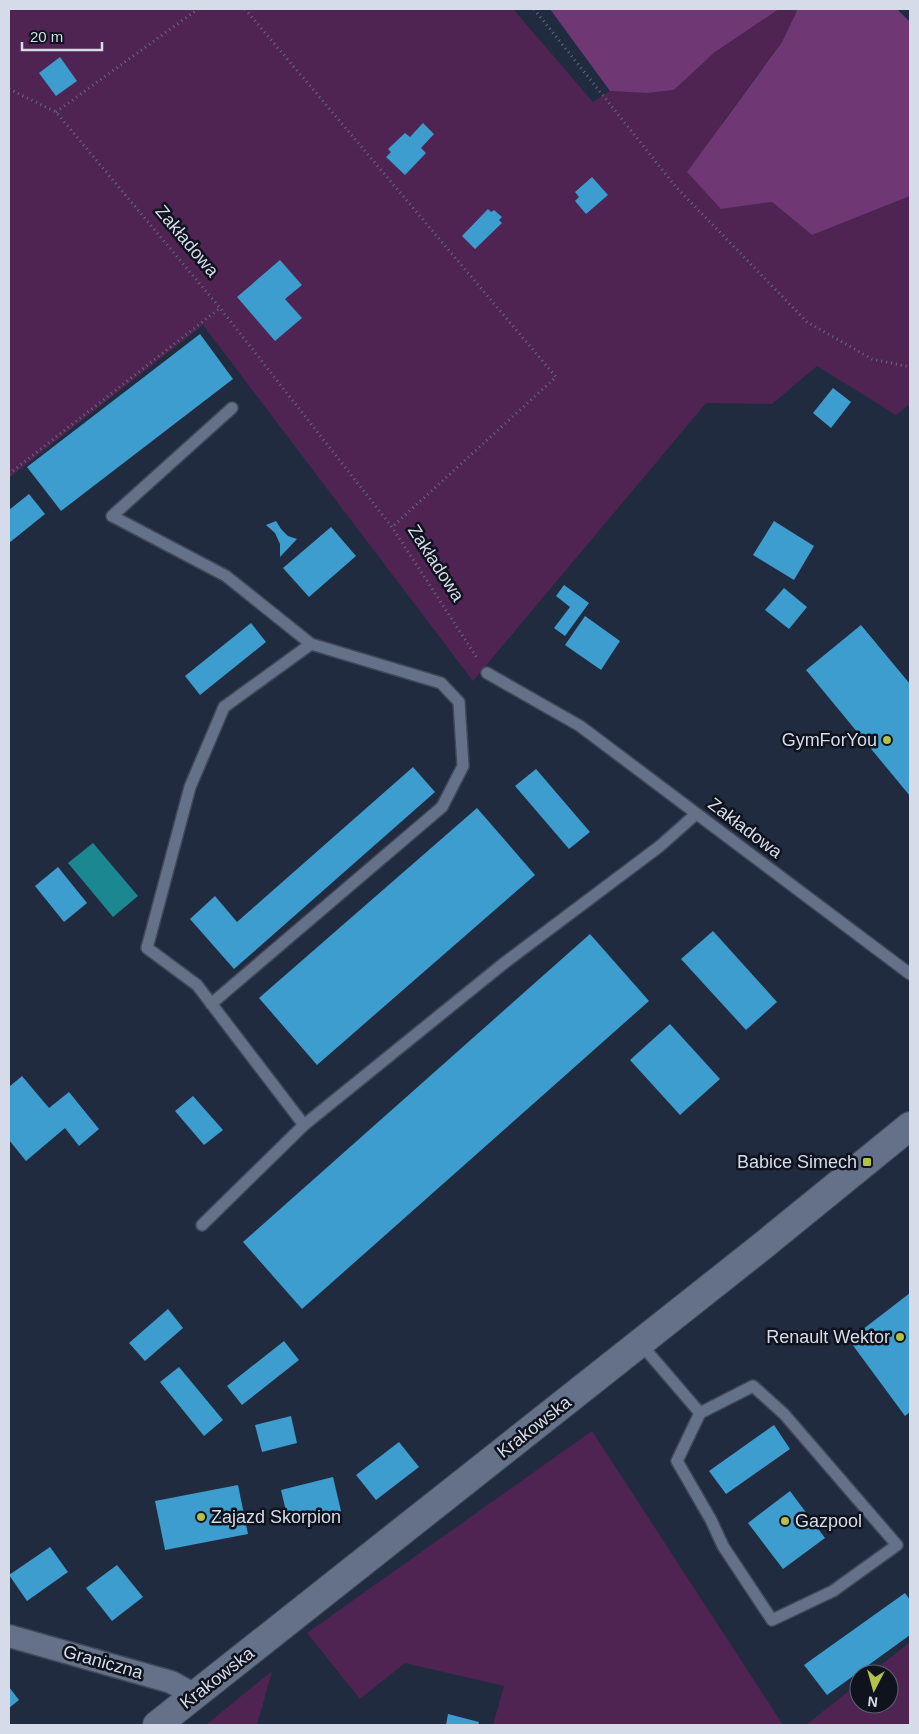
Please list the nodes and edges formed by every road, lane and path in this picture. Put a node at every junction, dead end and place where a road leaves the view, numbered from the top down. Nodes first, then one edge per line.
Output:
1 (198, 9) edge
2 (245, 9) edge
3 (534, 9) edge
4 (9, 89) edge
5 (56, 112) junction
6 (220, 308) junction
7 (910, 367) edge
8 (232, 408) dead end
9 (9, 474) edge
10 (392, 527) junction
11 (311, 644) junction
12 (487, 673) joint
13 (696, 814) junction
14 (910, 974) edge
15 (211, 1004) junction
16 (304, 1125) junction
17 (910, 1126) edge
18 (202, 1225) dead end
19 (640, 1343) junction
20 (700, 1413) junction
21 (9, 1636) edge
22 (195, 1695) junction
23 (157, 1725) edge

1 - 5 path
2 - 10 path
3 - 7 path
4 - 5 path, Zakładowa
5 - 6 path, Zakładowa
6 - 9 path
6 - 10 path, Zakładowa
8 - 11 lane
10 - 12 path, Zakładowa
11 - 15 lane
11 - 15 lane
12 - 13 lane, Zakładowa
13 - 14 lane, Zakładowa
13 - 16 lane
15 - 16 lane
16 - 18 lane
17 - 19 street, Krakowska
19 - 20 lane
19 - 22 street, Krakowska
20 - 20 lane
21 - 22 street, Graniczna
22 - 23 street, Krakowska

